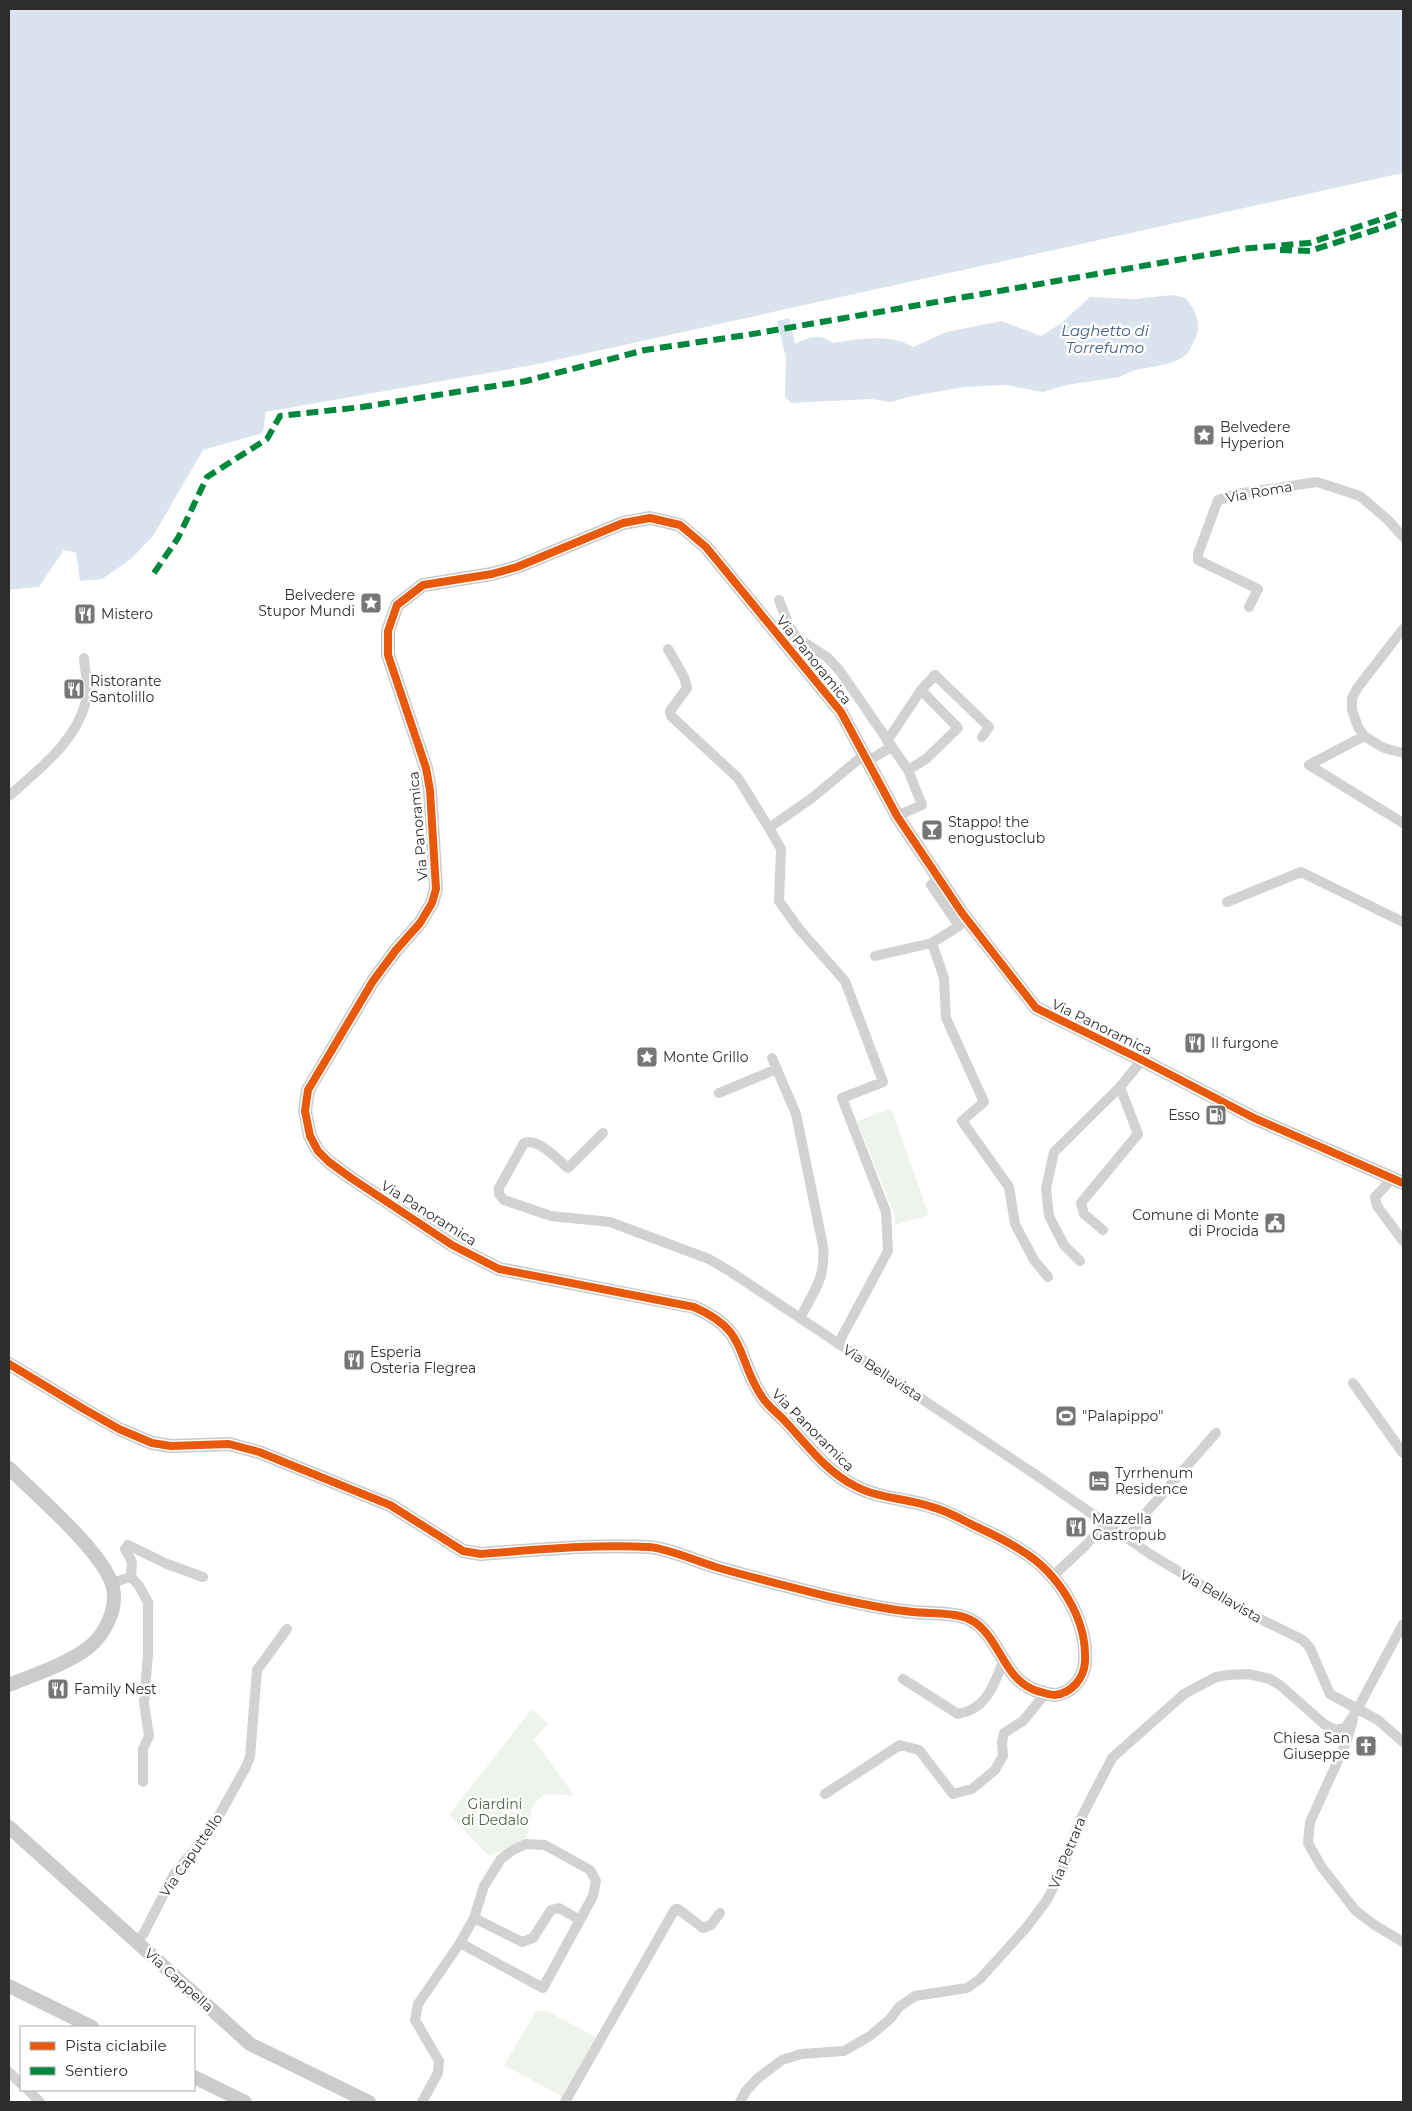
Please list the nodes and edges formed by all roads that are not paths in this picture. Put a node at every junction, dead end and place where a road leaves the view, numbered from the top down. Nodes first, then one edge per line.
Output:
1 (1403, 537) edge
2 (779, 600) dead end
3 (1249, 607) dead end
4 (1403, 629) edge
5 (668, 649) dead end
6 (84, 658) dead end
7 (921, 690) junction
8 (1364, 736) junction
9 (982, 737) dead end
10 (889, 744) junction
11 (1403, 753) edge
12 (866, 758) junction
13 (908, 770) junction
14 (9, 796) edge
15 (897, 816) junction
16 (1403, 823) edge
17 (769, 828) junction
18 (940, 878) junction
19 (1227, 902) dead end
20 (1403, 922) edge
21 (932, 943) junction
22 (875, 956) dead end
23 (772, 1058) dead end
24 (1142, 1060) junction
25 (777, 1069) junction
26 (1120, 1087) junction
27 (719, 1093) dead end
28 (603, 1133) dead end
29 (1397, 1181) edge
30 (1103, 1230) dead end
31 (1403, 1241) edge
32 (1080, 1260) dead end
33 (1048, 1277) dead end
34 (800, 1318) junction
35 (838, 1344) junction
36 (9, 1364) edge
37 (1354, 1383) dead end
38 (1216, 1433) dead end
39 (1403, 1453) edge
40 (9, 1468) edge
41 (1105, 1524) junction
42 (1128, 1539) junction
43 (1053, 1576) junction
44 (131, 1577) junction
45 (203, 1577) dead end
46 (111, 1584) junction
47 (1403, 1624) edge
48 (287, 1629) dead end
49 (1003, 1662) junction
50 (903, 1679) dead end
51 (9, 1684) edge
52 (1046, 1694) junction
53 (1357, 1710) junction
54 (1403, 1742) edge
55 (143, 1782) dead end
56 (825, 1794) dead end
57 (9, 1827) edge
58 (720, 1913) dead end
59 (474, 1918) junction
60 (580, 1920) junction
61 (136, 1942) junction
62 (1403, 1942) edge
63 (460, 1944) junction
64 (10, 1988) edge
65 (90, 2026) edge
66 (9, 2072) edge
67 (195, 2077) edge
68 (20, 2083) edge
69 (29, 2091) edge
70 (361, 2100) edge
71 (40, 2102) edge
72 (245, 2102) edge
73 (422, 2102) edge
74 (565, 2102) edge
75 (740, 2102) edge

1 - 3 street, Via Roma
2 - 10 street
4 - 8 street
5 - 17 street
6 - 14 street
7 - 9 street
7 - 10 street
7 - 13 street
8 - 11 street
8 - 16 street
10 - 12 street
10 - 13 street
12 - 15 street, Via Panoramica
12 - 17 street
12 - 43 street, Via Panoramica
13 - 15 street
15 - 18 street, Via Panoramica
17 - 35 street
18 - 21 street
18 - 24 street, Via Panoramica
19 - 20 street
21 - 22 street
21 - 33 street
23 - 25 street
24 - 26 street
24 - 29 street, Via Panoramica
25 - 27 street
25 - 34 street
26 - 30 street
26 - 32 street
28 - 34 street, Via Bellavista
29 - 31 street
34 - 35 street, Via Bellavista
35 - 41 street, Via Bellavista
36 - 49 street
37 - 39 street
38 - 42 street
40 - 46 street
41 - 42 street, Via Bellavista
41 - 43 street
42 - 53 street, Via Bellavista
43 - 52 street, Via Panoramica
44 - 45 street
44 - 46 street
44 - 55 street
46 - 51 street
47 - 53 street
48 - 61 street, Via Caputtello
49 - 50 street
49 - 52 street
52 - 56 street
53 - 54 street, Via Bellavista
53 - 62 street
53 - 75 street, Via Petrara
57 - 61 street, Via Cappella
58 - 74 street
59 - 60 street
59 - 60 street
59 - 63 street
60 - 63 street
61 - 70 street, Via Cappella
63 - 73 street
64 - 65 street
66 - 68 street
67 - 72 street
69 - 71 street

